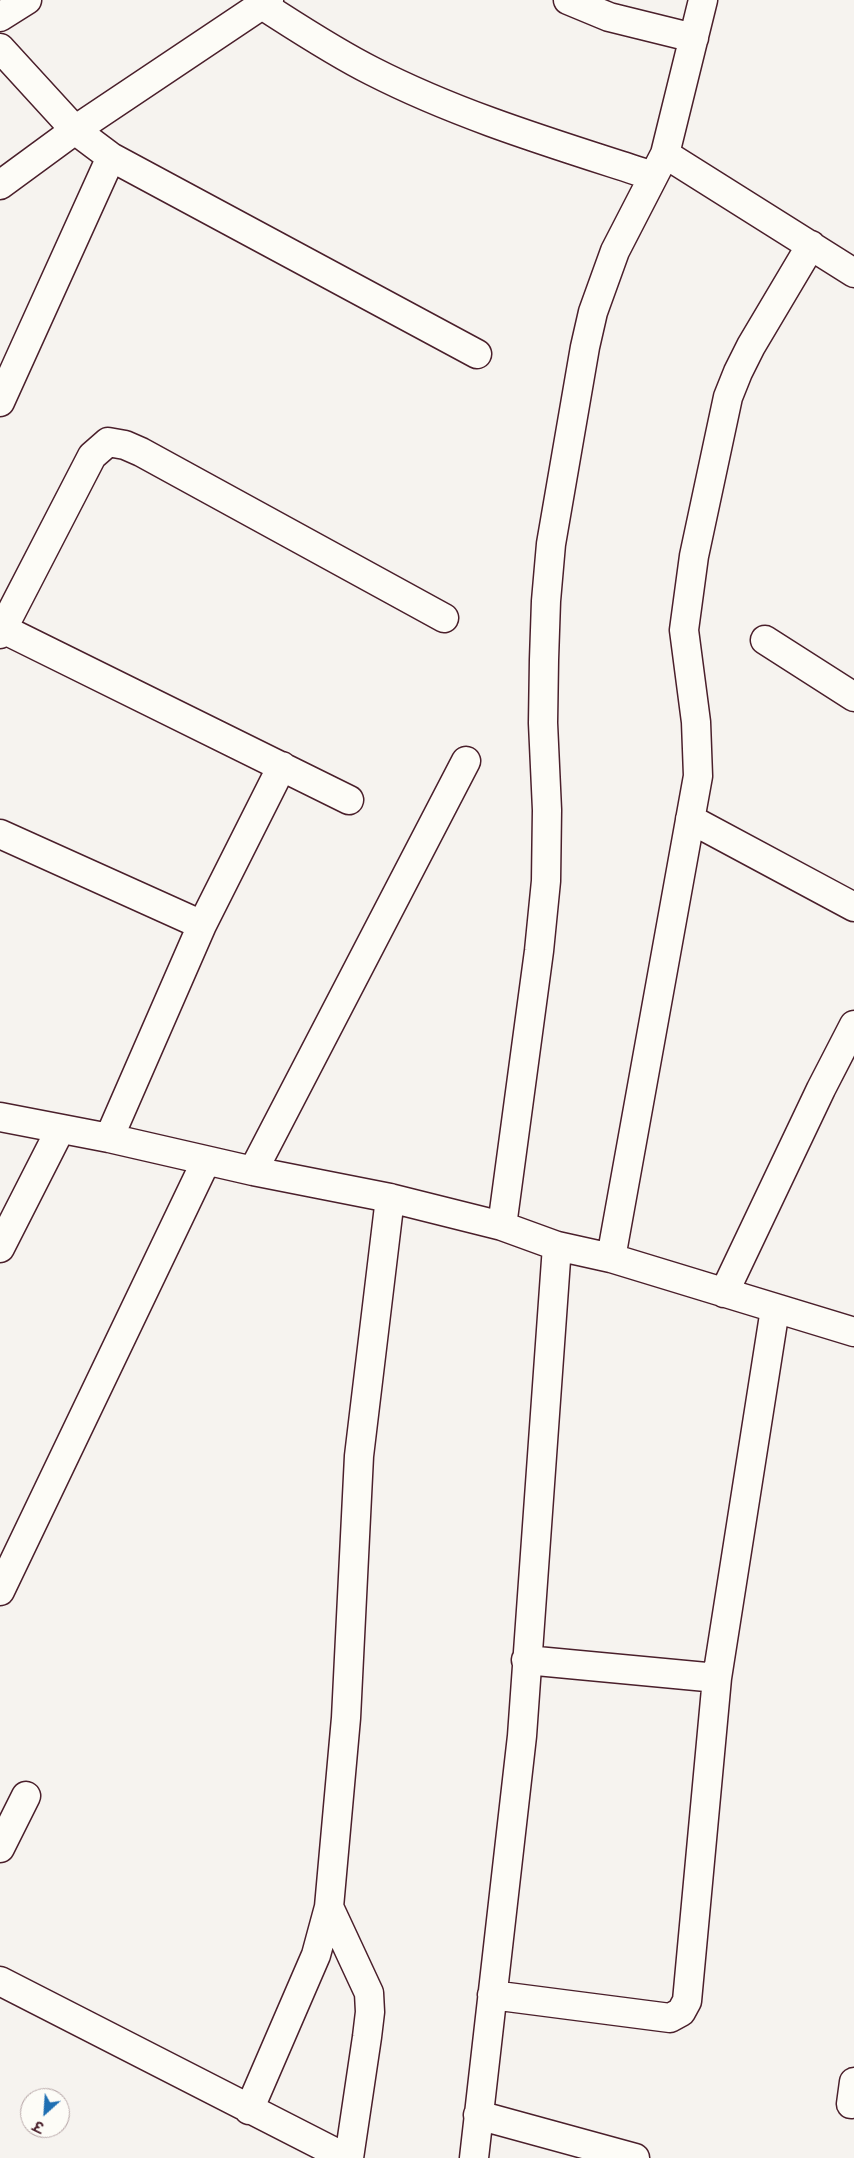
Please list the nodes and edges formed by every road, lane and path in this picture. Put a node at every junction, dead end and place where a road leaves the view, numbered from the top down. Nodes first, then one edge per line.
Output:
1 (26, 0) edge
2 (568, 0) edge
3 (703, 0) edge
4 (266, 2) edge
5 (0, 17) edge
6 (694, 38) junction
7 (0, 48) edge
8 (75, 130) junction
9 (111, 157) junction
10 (659, 165) junction
11 (0, 185) edge
12 (811, 245) junction
13 (854, 272) edge
14 (476, 354) dead end
15 (0, 402) edge
16 (444, 618) dead end
17 (1, 632) edge
18 (765, 640) dead end
19 (854, 697) edge
20 (466, 761) dead end
21 (282, 766) junction
22 (349, 800) dead end
23 (690, 819) junction
24 (0, 834) edge
25 (854, 907) edge
26 (202, 925) junction
27 (854, 1025) edge
28 (0, 1116) edge
29 (60, 1130) junction
30 (109, 1138) junction
31 (206, 1161) junction
32 (253, 1171) junction
33 (390, 1198) junction
34 (502, 1226) junction
35 (0, 1245) edge
36 (556, 1246) junction
37 (611, 1258) junction
38 (724, 1293) junction
39 (775, 1310) junction
40 (854, 1332) edge
41 (0, 1591) edge
42 (526, 1660) junction
43 (717, 1678) junction
44 (26, 1796) dead end
45 (0, 1848) edge
46 (329, 1907) junction
47 (0, 1981) edge
48 (492, 1995) junction
49 (249, 2110) junction
50 (478, 2115) junction
51 (347, 2158) edge
52 (474, 2158) edge
53 (635, 2158) edge

1 - 5 street
2 - 6 street
3 - 6 street
4 - 8 street
4 - 10 street
6 - 10 street
7 - 8 street
8 - 9 street
8 - 11 street
9 - 14 street
9 - 15 street
10 - 12 street
10 - 34 street
12 - 13 street
12 - 23 street
16 - 17 street
17 - 21 street
18 - 19 street
20 - 32 street
21 - 22 street
21 - 26 street
23 - 25 street
23 - 37 street
24 - 26 street
26 - 30 street
27 - 38 street
28 - 29 street
29 - 30 street
29 - 35 street
30 - 31 street
31 - 32 street
31 - 41 street
32 - 33 street
33 - 34 street
33 - 46 street
34 - 36 street
36 - 37 street
36 - 42 street
37 - 38 street
38 - 39 street
39 - 40 street
39 - 43 street
42 - 43 street
42 - 48 street
43 - 48 street
44 - 45 street
46 - 49 street
46 - 51 street
47 - 49 street
48 - 50 street
49 - 51 street
50 - 52 street
50 - 53 street

